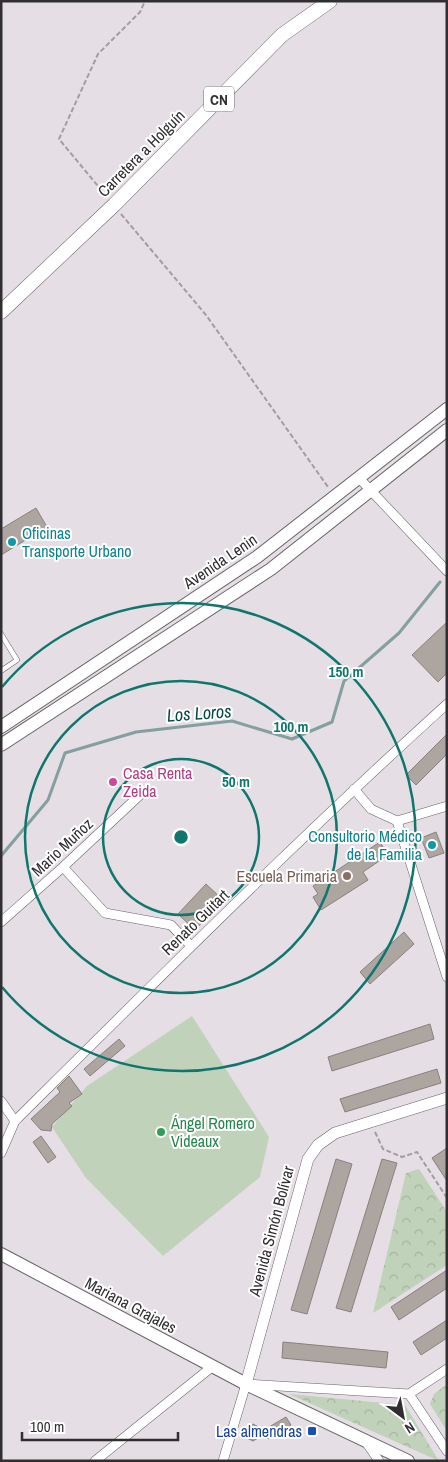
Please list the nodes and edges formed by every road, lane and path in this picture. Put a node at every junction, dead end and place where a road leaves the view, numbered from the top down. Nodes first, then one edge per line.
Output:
1 (145, 1) edge
2 (330, 1) edge
3 (114, 205) junction
4 (1, 312) edge
5 (447, 408) edge
6 (447, 430) edge
7 (359, 478) junction
8 (371, 490) junction
9 (335, 497) junction
10 (447, 571) edge
11 (1, 634) edge
12 (1, 671) edge
13 (447, 704) edge
14 (1, 726) edge
15 (1, 745) edge
16 (354, 788) junction
17 (141, 794) dead end
18 (447, 806) edge
19 (397, 821) junction
20 (63, 867) junction
21 (1, 922) edge
22 (191, 946) junction
23 (447, 977) edge
24 (447, 1098) edge
25 (1, 1101) edge
26 (15, 1121) junction
27 (371, 1122) junction
28 (1, 1154) edge
29 (447, 1198) edge
30 (1, 1254) edge
31 (213, 1366) junction
32 (447, 1369) edge
33 (246, 1384) junction
34 (409, 1394) junction
35 (366, 1441) junction
36 (447, 1451) edge
37 (95, 1461) edge
38 (223, 1461) edge
39 (379, 1461) edge
40 (408, 1461) edge

1 - 3 path
2 - 3 main road, Carretera a Holguín / CN
3 - 4 main road, Carretera a Holguín / CN
3 - 9 path
5 - 7 main road, Avenida Lenin
6 - 8 main road
7 - 8 street
7 - 9 main road, Avenida Lenin
8 - 10 street
8 - 15 main road
9 - 14 main road, Avenida Lenin
11 - 12 lane
13 - 16 street, Renato Guitart
16 - 19 street
16 - 22 street, Renato Guitart
17 - 20 street, Mario Muñoz
18 - 19 street
19 - 23 street
20 - 21 street, Mario Muñoz
20 - 22 street
22 - 26 street, Renato Guitart
24 - 27 street, Avenida Simón Bolívar
25 - 26 street
26 - 28 street, Renato Guitart
27 - 29 path
27 - 33 street, Avenida Simón Bolívar
30 - 31 main road, Mariana Grajales
31 - 33 main road, Mariana Grajales
31 - 37 street
32 - 34 street
33 - 34 street, Mariana Grajales
33 - 35 main road, Mariana Grajales
33 - 38 street, Avenida Simón Bolívar
34 - 36 street
35 - 39 street
35 - 40 main road, Mariana Grajales

